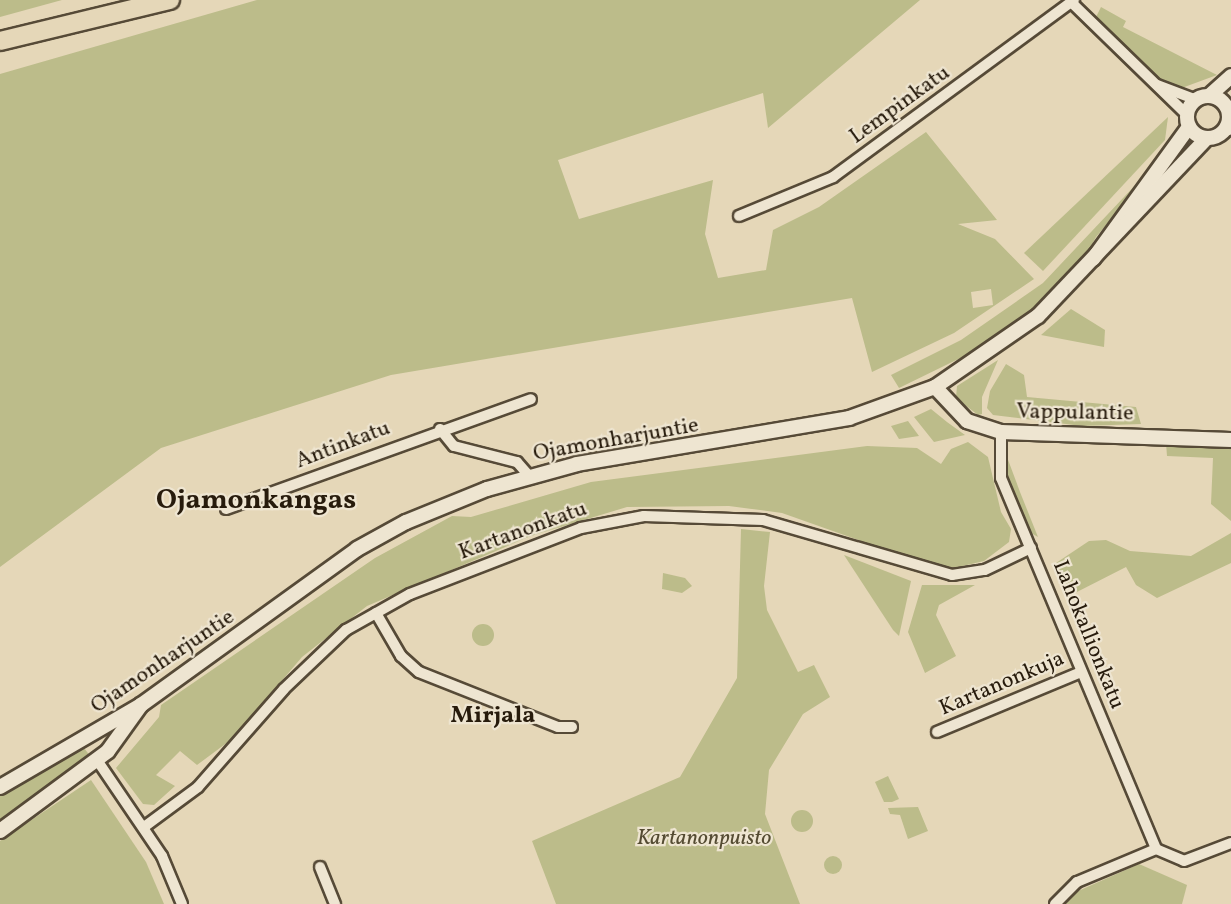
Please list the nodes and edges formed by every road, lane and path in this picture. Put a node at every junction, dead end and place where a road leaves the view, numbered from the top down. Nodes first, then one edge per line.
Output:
1 (170, 0) edge
2 (1073, 1) edge
3 (0, 41) edge
4 (1231, 76) edge
5 (1154, 84) junction
6 (1231, 87) edge
7 (1203, 98) junction
8 (1228, 110) edge
9 (1188, 121) junction
10 (1227, 130) edge
11 (1207, 138) junction
12 (739, 216) dead end
13 (1093, 259) junction
14 (935, 387) junction
15 (531, 399) dead end
16 (440, 429) junction
17 (1001, 432) junction
18 (1231, 440) edge
19 (529, 476) junction
20 (226, 509) dead end
21 (1031, 548) junction
22 (376, 613) junction
23 (1081, 672) junction
24 (141, 705) junction
25 (572, 727) dead end
26 (937, 732) dead end
27 (97, 760) junction
28 (0, 787) edge
29 (144, 827) junction
30 (0, 831) edge
31 (1231, 843) edge
32 (1156, 849) junction
33 (320, 867) dead end
34 (182, 904) edge
35 (335, 904) edge
36 (1055, 904) edge

1 - 3 highway
2 - 5 street
2 - 12 street, Lempinkatu
4 - 7 main road
5 - 7 street
5 - 9 street
6 - 8 main road
7 - 8 main road
7 - 9 main road, Ojamonharjuntie
8 - 10 main road
9 - 11 main road
9 - 13 main road, Ojamonharjuntie
10 - 11 main road
11 - 13 main road, Ojamonharjuntie
13 - 14 main road, Ojamonharjuntie
14 - 17 main road, Vappulantie
14 - 19 main road, Ojamonharjuntie
15 - 16 street, Antinkatu
16 - 19 street
16 - 20 street, Antinkatu
17 - 18 main road, Vappulantie
17 - 21 street, Lahokallionkatu
19 - 24 main road, Ojamonharjuntie
21 - 22 street, Kartanonkatu
21 - 23 street, Lahokallionkatu
22 - 25 street
22 - 29 street, Kartanonkatu
23 - 26 street, Kartanonkuja
23 - 32 street, Lahokallionkatu
24 - 27 main road
24 - 28 main road, Ojamonharjuntie
27 - 29 street
27 - 30 main road
29 - 34 street
31 - 32 street
32 - 36 street
33 - 35 street

